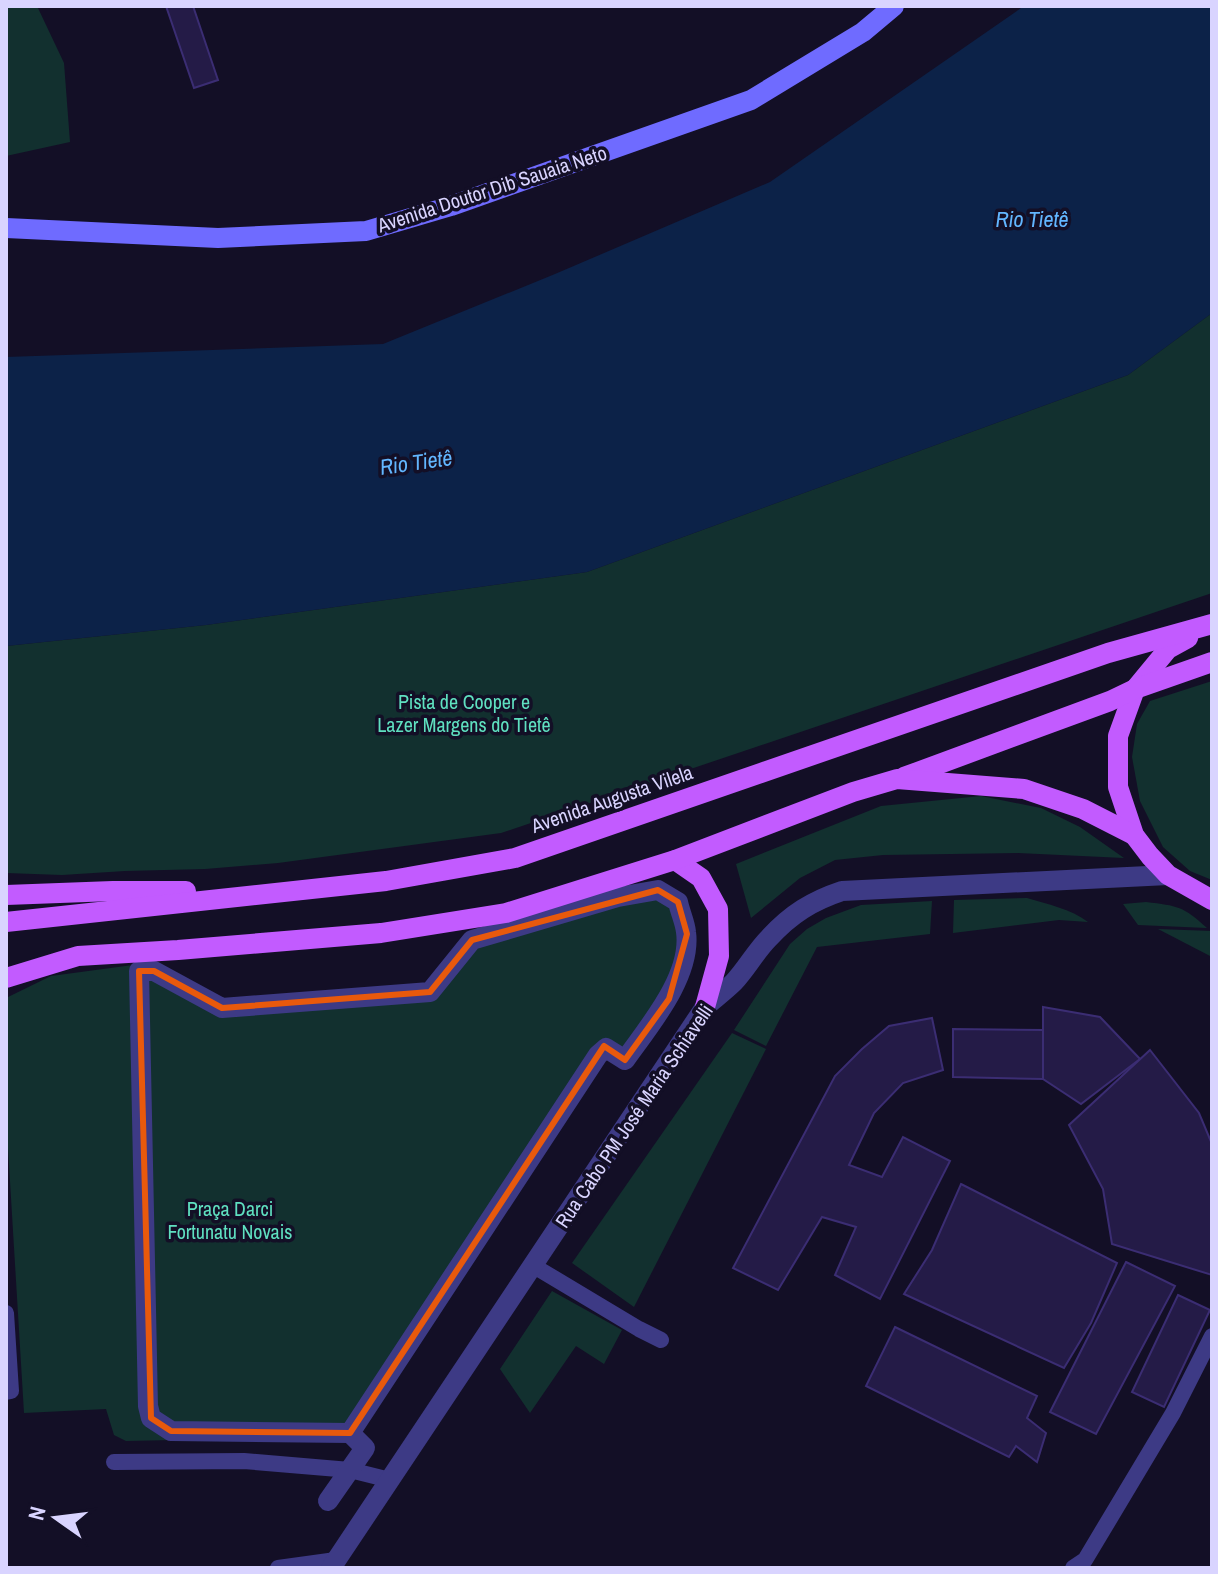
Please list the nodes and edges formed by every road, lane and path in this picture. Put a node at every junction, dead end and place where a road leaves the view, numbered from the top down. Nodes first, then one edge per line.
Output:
1 (894, 6) edge
2 (6, 228) edge
3 (1212, 624) edge
4 (1212, 662) edge
5 (1135, 689) junction
6 (897, 779) junction
7 (1134, 835) junction
8 (675, 860) junction
9 (1168, 875) junction
10 (286, 891) junction
11 (6, 895) edge
12 (1212, 900) edge
13 (6, 922) edge
14 (78, 956) junction
15 (6, 963) edge
16 (6, 978) edge
17 (705, 1007) junction
18 (532, 1265) junction
19 (6, 1313) edge
20 (1212, 1336) edge
21 (661, 1340) dead end
22 (6, 1392) edge
23 (350, 1433) junction
24 (114, 1462) dead end
25 (350, 1470) junction
26 (390, 1480) junction
27 (328, 1501) dead end
28 (333, 1564) edge
29 (278, 1568) edge
30 (1073, 1568) edge

1 - 2 main road, Avenida Doutor Dib Sauaia Neto
3 - 5 main road
3 - 10 main road, Avenida Augusta Vilela
4 - 5 main road
5 - 6 main road
5 - 7 main road
6 - 7 main road
6 - 8 main road
7 - 9 main road
8 - 14 main road
8 - 17 main road
9 - 12 main road
9 - 17 street, Rua Cabo PM José Maria Schiavelli
10 - 11 main road
10 - 13 main road, Avenida Augusta Vilela
14 - 15 main road
14 - 16 main road
17 - 18 street, Rua Cabo PM José Maria Schiavelli
18 - 21 lane
18 - 26 street, Rua Cabo PM José Maria Schiavelli
19 - 22 lane
20 - 30 lane
23 - 23 street
23 - 25 street
24 - 25 lane
25 - 26 lane
25 - 27 street
26 - 28 street, Rua Cabo PM José Maria Schiavelli
28 - 29 lane

